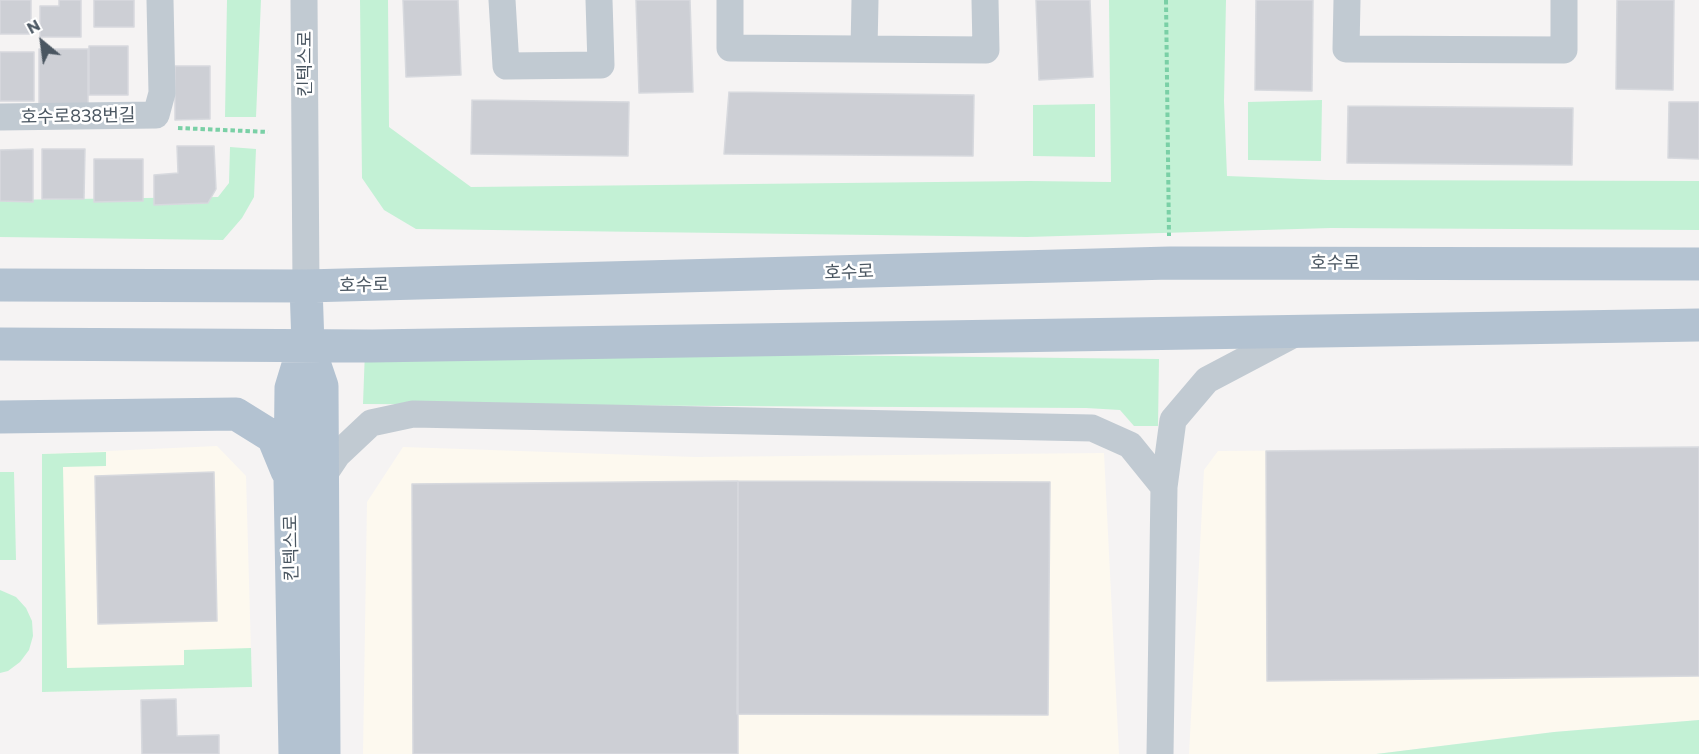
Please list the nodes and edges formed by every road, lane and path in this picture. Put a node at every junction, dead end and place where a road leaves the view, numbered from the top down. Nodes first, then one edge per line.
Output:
1 (160, 0) edge
2 (304, 0) edge
3 (502, 0) edge
4 (599, 0) edge
5 (730, 0) edge
6 (865, 0) edge
7 (986, 0) edge
8 (1166, 0) edge
9 (1347, 0) edge
10 (1564, 0) edge
11 (864, 49) junction
12 (156, 115) junction
13 (0, 117) edge
14 (268, 132) dead end
15 (1169, 245) dead end
16 (1699, 264) edge
17 (0, 285) edge
18 (306, 286) junction
19 (1699, 325) edge
20 (1298, 332) junction
21 (0, 344) edge
22 (308, 345) junction
23 (0, 417) edge
24 (323, 476) junction
25 (290, 480) junction
26 (1164, 487) junction
27 (295, 754) edge
28 (324, 754) edge
29 (1160, 754) edge

1 - 12 street
2 - 18 street, 킨텍스로
3 - 4 street
5 - 11 street
6 - 11 street
7 - 11 street
8 - 15 path
9 - 10 street
12 - 13 street, 호수로838번길
12 - 14 path
16 - 18 main road, 호수로
17 - 18 main road, 호수로
18 - 22 main road, 킨텍스로
19 - 20 main road
20 - 22 main road
20 - 26 street
21 - 22 main road
22 - 24 main road, 킨텍스로
22 - 25 main road, 킨텍스로
23 - 25 main road
24 - 26 street
24 - 28 main road, 킨텍스로
25 - 27 main road, 킨텍스로
26 - 29 street

